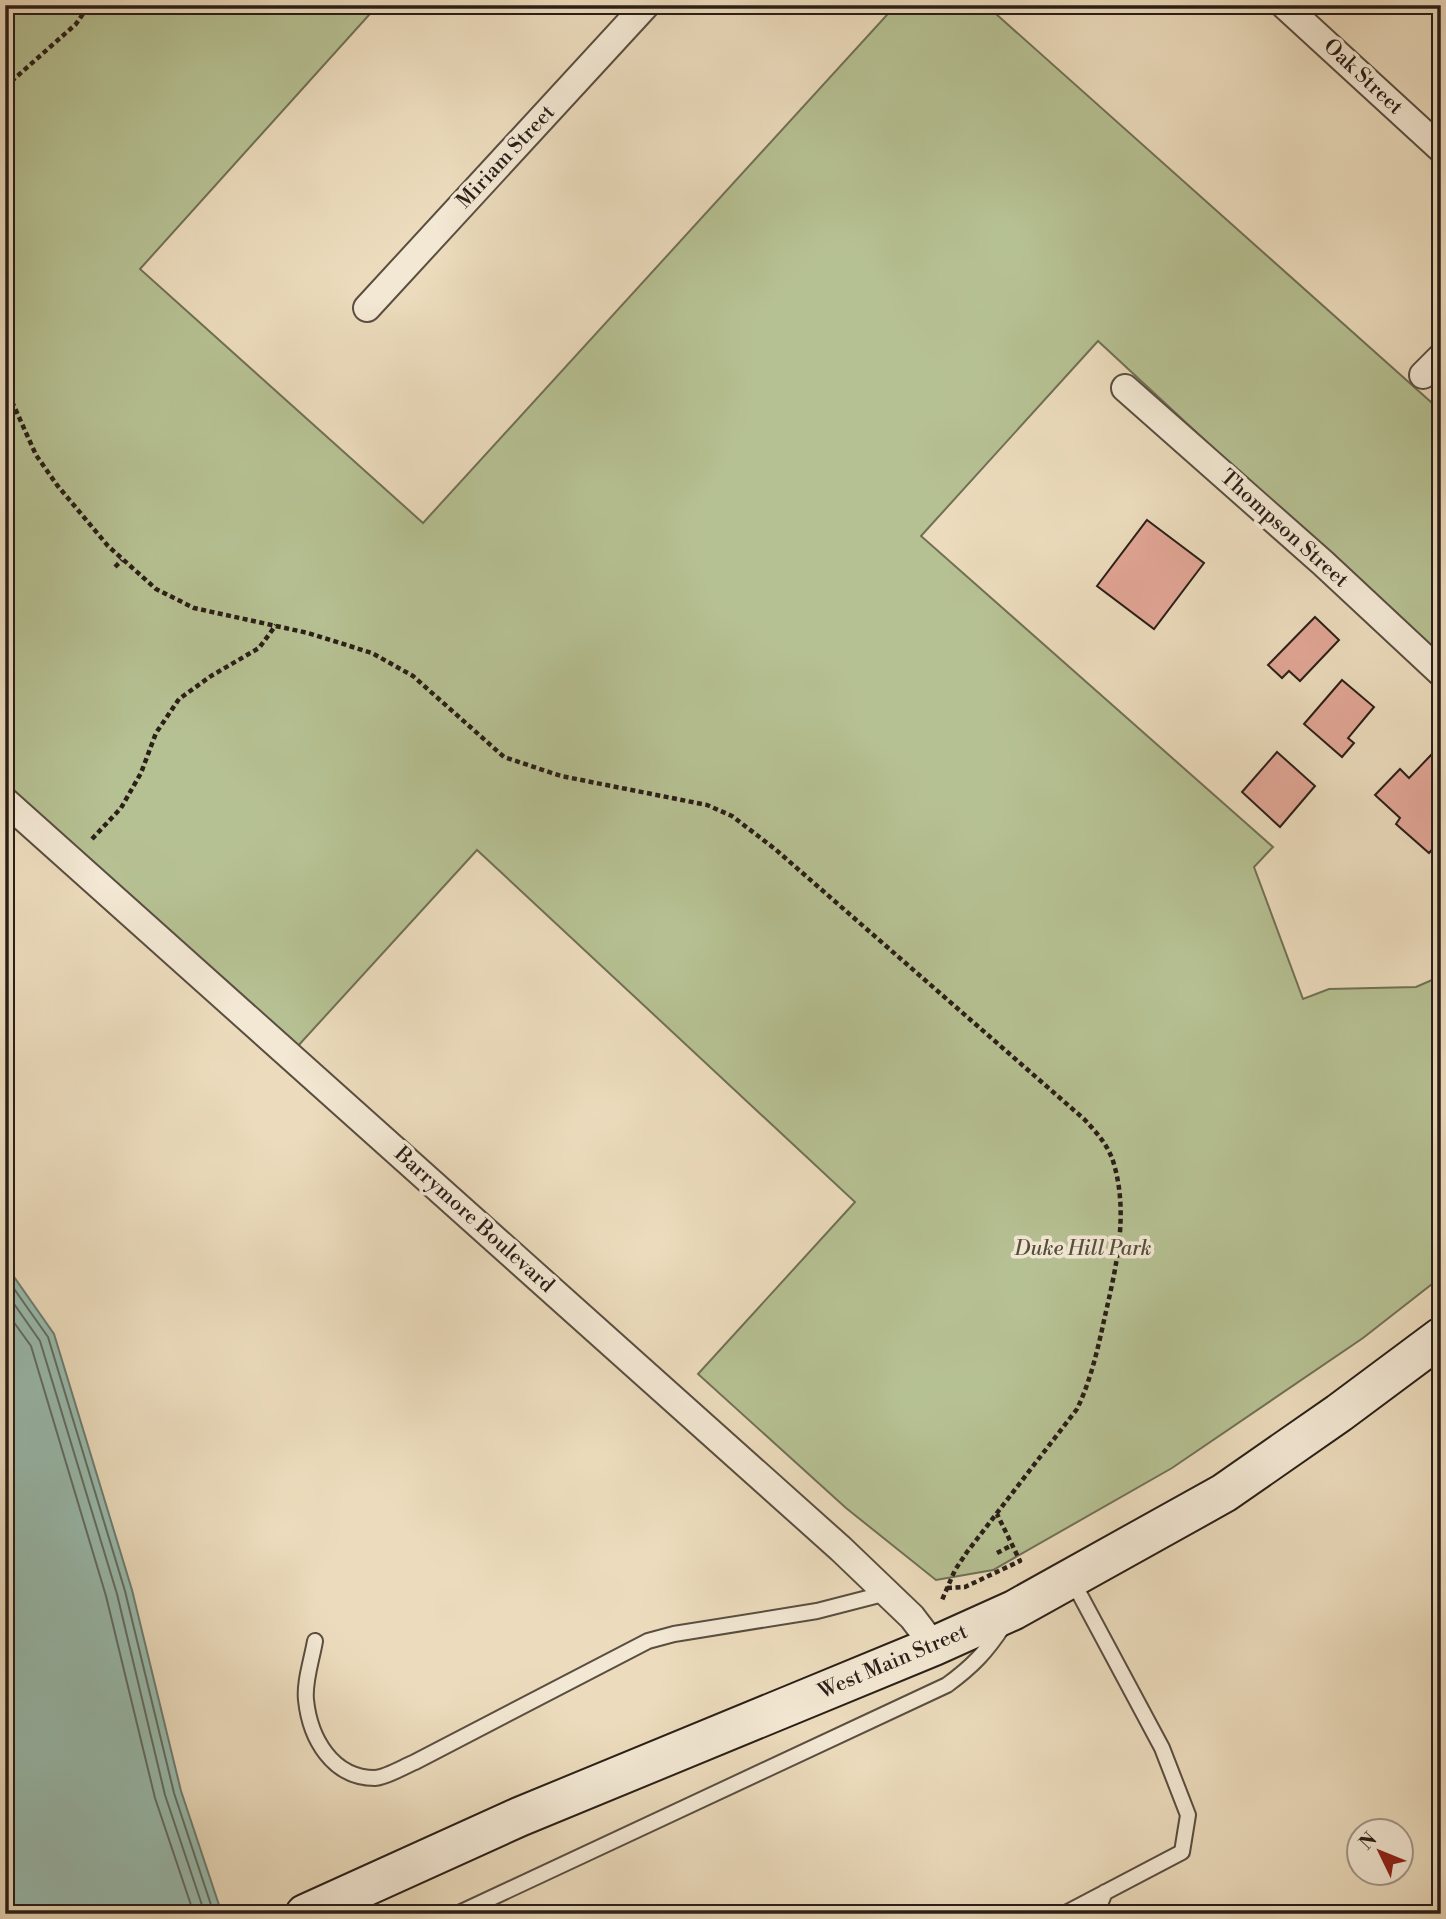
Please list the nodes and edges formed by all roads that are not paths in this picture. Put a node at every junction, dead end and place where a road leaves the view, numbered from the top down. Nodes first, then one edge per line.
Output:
1 (646, 5) edge
2 (1284, 5) edge
3 (1441, 149) edge
4 (367, 308) dead end
5 (1125, 388) dead end
6 (1441, 673) edge
7 (5, 801) edge
8 (1441, 1337) edge
9 (1071, 1579) junction
10 (887, 1593) junction
11 (1014, 1610) junction
12 (315, 1641) dead end
13 (934, 1646) junction
14 (1105, 1892) junction
15 (305, 1914) edge
16 (457, 1914) edge
17 (1064, 1914) edge
18 (1096, 1914) edge

1 - 4 street, Miriam Street
2 - 3 street, Oak Street
5 - 6 street, Thompson Street
7 - 10 street, Barrymore Boulevard
8 - 9 main road, West Main Street
9 - 11 main road, West Main Street
9 - 14 lane
10 - 12 lane
10 - 13 street, Barrymore Boulevard
11 - 13 main road, West Main Street
11 - 16 lane
13 - 15 main road, West Main Street
14 - 17 lane
14 - 18 lane

